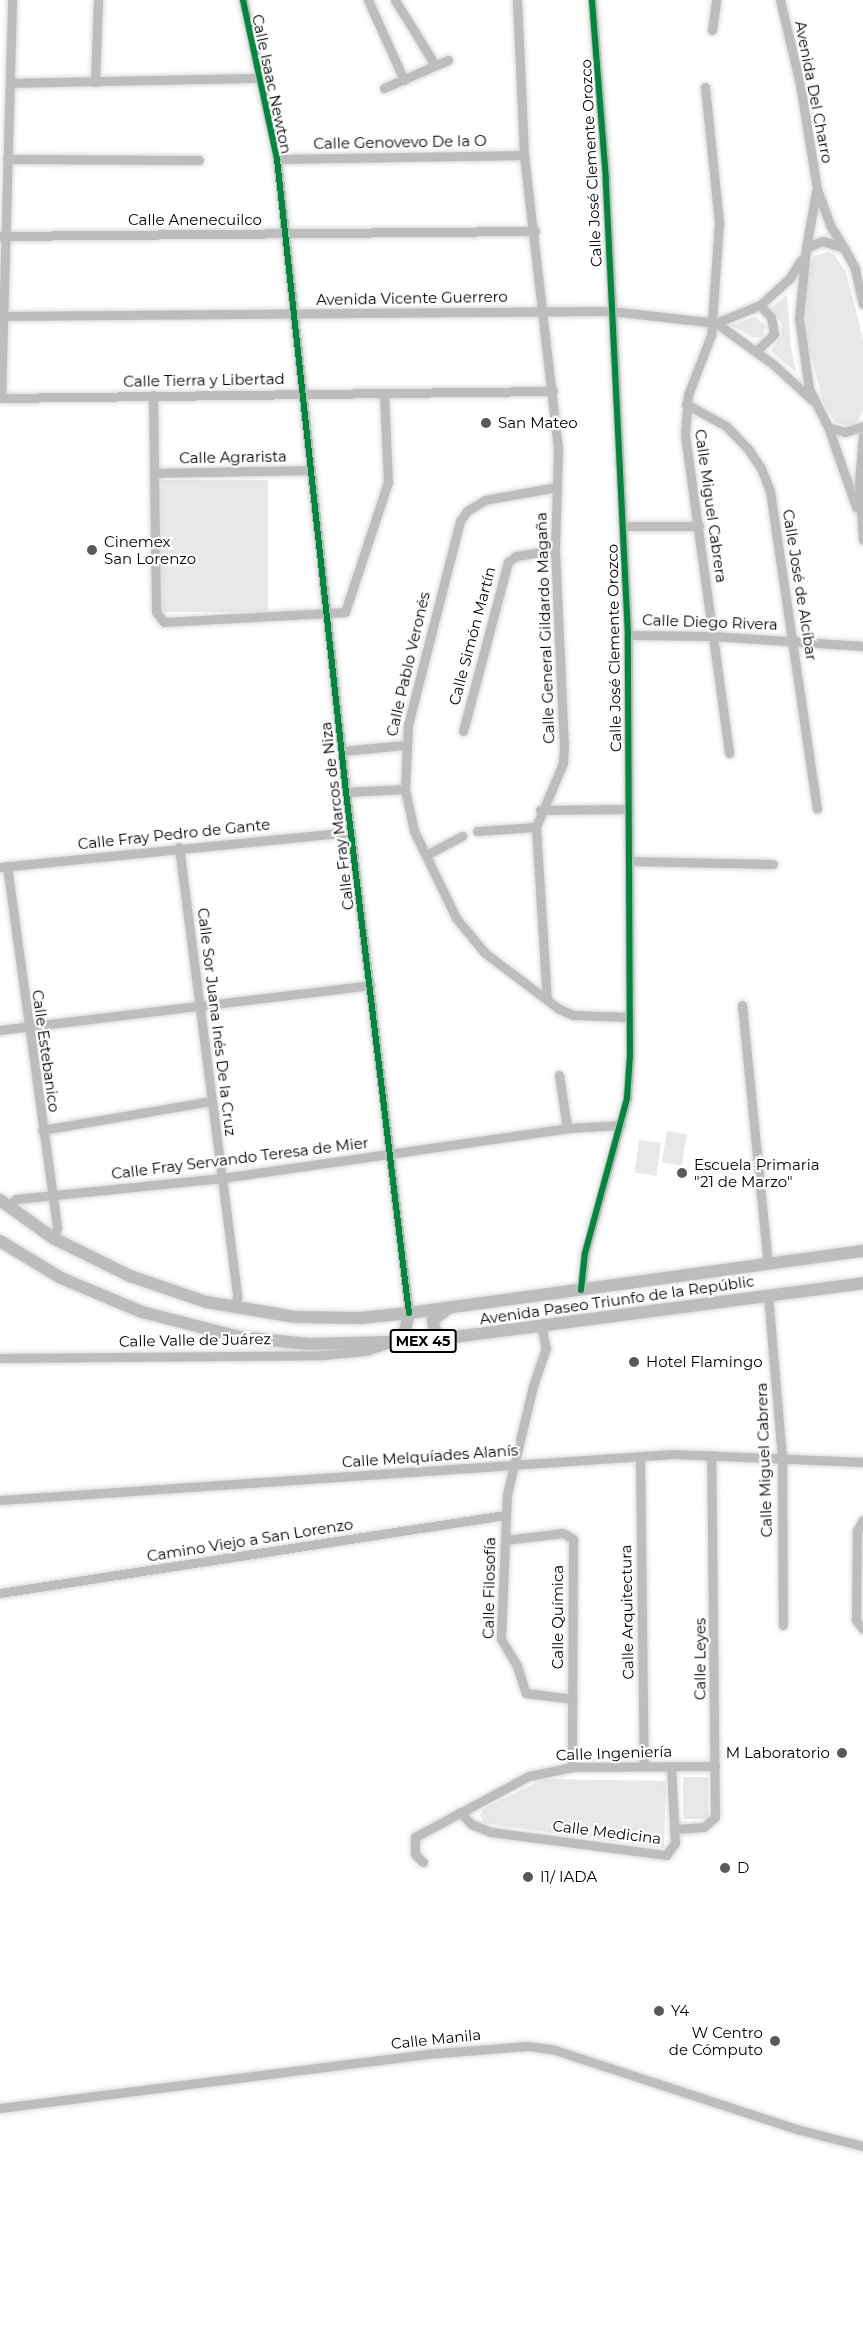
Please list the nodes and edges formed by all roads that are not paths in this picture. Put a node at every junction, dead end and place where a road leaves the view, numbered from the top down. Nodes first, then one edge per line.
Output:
1 (98, 0) edge
2 (243, 0) edge
3 (368, 0) edge
4 (395, 0) edge
5 (517, 0) edge
6 (592, 0) edge
7 (716, 0) edge
8 (780, 0) edge
9 (12, 1) edge
10 (0, 3) edge
11 (712, 30) dead end
12 (448, 60) dead end
13 (435, 65) junction
14 (259, 78) junction
15 (404, 80) junction
16 (95, 82) junction
17 (9, 83) junction
18 (705, 87) dead end
19 (384, 88) dead end
20 (524, 155) junction
21 (7, 159) junction
22 (277, 159) junction
23 (199, 160) dead end
24 (817, 189) junction
25 (535, 231) junction
26 (286, 234) junction
27 (2, 236) edge
28 (806, 248) junction
29 (844, 248) junction
30 (802, 258) junction
31 (859, 271) edge
32 (863, 304) edge
33 (760, 305) junction
34 (542, 311) junction
35 (611, 311) junction
36 (2, 316) edge
37 (294, 316) junction
38 (714, 322) junction
39 (756, 351) junction
40 (553, 391) junction
41 (302, 393) junction
42 (384, 394) junction
43 (153, 395) junction
44 (0, 398) edge
45 (813, 401) junction
46 (686, 404) junction
47 (863, 426) edge
48 (828, 427) junction
49 (863, 436) edge
50 (310, 470) junction
51 (155, 473) junction
52 (557, 487) junction
53 (861, 524) junction
54 (623, 526) junction
55 (699, 526) junction
56 (863, 540) edge
57 (555, 550) junction
58 (326, 614) junction
59 (628, 635) junction
60 (712, 636) junction
61 (794, 640) junction
62 (863, 646) edge
63 (463, 731) dead end
64 (405, 745) junction
65 (342, 751) junction
66 (729, 753) dead end
67 (405, 789) junction
68 (346, 792) junction
69 (629, 809) junction
70 (818, 809) dead end
71 (540, 810) junction
72 (536, 827) junction
73 (477, 831) dead end
74 (350, 832) junction
75 (462, 836) dead end
76 (179, 847) junction
77 (426, 855) junction
78 (630, 861) junction
79 (773, 864) dead end
80 (3, 866) edge
81 (370, 985) junction
82 (547, 1000) junction
83 (742, 1005) dead end
84 (200, 1008) junction
85 (630, 1017) junction
86 (27, 1027) junction
87 (0, 1030) edge
88 (559, 1075) dead end
89 (211, 1101) junction
90 (621, 1125) junction
91 (567, 1128) junction
92 (42, 1130) junction
93 (392, 1152) junction
94 (222, 1178) junction
95 (52, 1196) junction
96 (4, 1203) edge
97 (53, 1238) junction
98 (0, 1241) edge
99 (863, 1251) edge
100 (768, 1264) junction
101 (863, 1282) edge
102 (581, 1290) junction
103 (768, 1295) junction
104 (235, 1308) junction
105 (448, 1308) junction
106 (410, 1313) junction
107 (541, 1325) junction
108 (442, 1339) junction
109 (390, 1343) junction
110 (0, 1358) edge
111 (711, 1455) junction
112 (640, 1457) junction
113 (782, 1459) junction
114 (863, 1462) edge
115 (511, 1466) junction
116 (0, 1500) edge
117 (505, 1515) junction
118 (863, 1520) edge
119 (505, 1540) junction
120 (0, 1593) edge
121 (783, 1625) dead end
122 (863, 1629) edge
123 (573, 1700) junction
124 (644, 1766) junction
125 (671, 1766) junction
126 (715, 1766) junction
127 (572, 1767) junction
128 (459, 1812) junction
129 (674, 1829) junction
130 (423, 1862) dead end
131 (0, 2108) edge
132 (863, 2146) edge

1 - 16 street
2 - 14 street, Calle Isaac Newton
3 - 15 street
4 - 13 street
5 - 20 street, Calle General Gildardo Magaña
6 - 35 street, Calle José Clemente Orozco
7 - 11 street
8 - 24 street, Avenida Del Charro
9 - 10 street
9 - 17 street
12 - 13 street
13 - 15 street
14 - 16 street
14 - 22 street, Calle Isaac Newton
15 - 19 street
16 - 17 street
17 - 21 street
18 - 38 street, Calle Miguel Cabrera
20 - 22 street, Calle Genovevo De la O
20 - 25 street, Calle General Gildardo Magaña
21 - 23 street
21 - 27 street
22 - 26 street, Calle Isaac Newton
24 - 28 street, Avenida Del Charro
24 - 29 street, Avenida Del Charro
25 - 26 street, Calle Anenecuilco
25 - 34 street, Calle General Gildardo Magaña
26 - 27 street, Calle Anenecuilco
26 - 37 street, Calle Isaac Newton
27 - 36 street
28 - 29 street
28 - 30 street, Avenida Del Charro
29 - 31 street, Avenida Del Charro
30 - 33 street
30 - 45 street
31 - 32 street, Avenida Del Charro
33 - 38 street
33 - 39 street
34 - 35 street, Avenida Vicente Guerrero
34 - 37 street, Avenida Vicente Guerrero
34 - 40 street, Calle General Gildardo Magaña
35 - 38 street, Avenida Vicente Guerrero
35 - 54 street, Calle José Clemente Orozco
36 - 37 street, Avenida Vicente Guerrero
36 - 44 street
37 - 41 street, Calle Fray Marcos de Niza
38 - 39 street
38 - 46 street, Calle Miguel Cabrera
39 - 45 street
40 - 42 street, Calle Tierra y Libertad
40 - 52 street, Calle General Gildardo Magaña
41 - 42 street, Calle Tierra y Libertad
41 - 43 street, Calle Tierra y Libertad
41 - 50 street, Calle Fray Marcos de Niza
42 - 58 street
43 - 44 street, Calle Tierra y Libertad
43 - 51 street
45 - 48 street
46 - 55 street, Calle Miguel Cabrera
46 - 61 street, Calle José de Alcíbar
47 - 48 street
48 - 53 street
49 - 53 street
50 - 51 street, Calle Agrarista
50 - 58 street, Calle Fray Marcos de Niza
51 - 58 street
52 - 57 street, Calle General Gildardo Magaña
52 - 64 street, Calle Pablo Veronés
53 - 56 street
54 - 55 street
54 - 59 street, Calle José Clemente Orozco
55 - 60 street, Calle Miguel Cabrera
57 - 63 street, Calle Simón Martín
57 - 71 street, Calle General Gildardo Magaña
58 - 65 street, Calle Fray Marcos de Niza
59 - 60 street, Calle Diego Rivera
59 - 69 street, Calle José Clemente Orozco
60 - 61 street, Calle Diego Rivera
60 - 66 street, Calle Miguel Cabrera
61 - 62 street, Calle Diego Rivera
61 - 70 street, Calle José de Alcíbar
64 - 65 street
64 - 67 street, Calle Pablo Veronés
65 - 68 street, Calle Fray Marcos de Niza
67 - 68 street
67 - 77 street, Calle Pablo Veronés
68 - 74 street, Calle Fray Marcos de Niza
69 - 71 street
69 - 78 street, Calle José Clemente Orozco
71 - 72 street, Calle General Gildardo Magaña
72 - 73 street
72 - 82 street, Calle General Gildardo Magaña
74 - 76 street, Calle Fray Pedro de Gante
74 - 81 street, Calle Fray Marcos de Niza
75 - 77 street
76 - 80 street, Calle Fray Pedro de Gante
76 - 84 street, Calle Sor Juana Inés De la Cruz
77 - 82 street, Calle Pablo Veronés
78 - 79 street
78 - 85 street, Calle José Clemente Orozco
80 - 86 street, Calle Estebanico
81 - 84 street
81 - 93 street, Calle Fray Marcos de Niza
82 - 85 street, Calle Pablo Veronés
83 - 100 street
84 - 86 street
84 - 89 street, Calle Sor Juana Inés De la Cruz
85 - 90 street, Calle José Clemente Orozco
86 - 87 street
86 - 92 street, Calle Estebanico
88 - 91 street
89 - 92 street
89 - 94 street, Calle Sor Juana Inés De la Cruz
90 - 91 street, Calle Fray Servando Teresa de Mier
90 - 102 street, Calle José Clemente Orozco
91 - 93 street, Calle Fray Servando Teresa de Mier
92 - 95 street, Calle Estebanico
93 - 94 street, Calle Fray Servando Teresa de Mier
93 - 106 street, Calle Fray Marcos de Niza
94 - 95 street, Calle Fray Servando Teresa de Mier
94 - 104 street, Calle Sor Juana Inés De la Cruz
95 - 96 street, Calle Fray Servando Teresa de Mier
95 - 97 street, Calle Estebanico
96 - 97 main road, MEX 45
97 - 104 main road, MEX 45
98 - 109 main road, Avenida Paseo Triunfo de la Repúblic / MEX 45
99 - 100 main road, MEX 45
100 - 102 main road, MEX 45
101 - 103 main road, Avenida Paseo Triunfo de la Repúblic / MEX 45
102 - 105 main road, MEX 45
103 - 107 main road, Avenida Paseo Triunfo de la Repúblic / MEX 45
103 - 113 street, Calle Miguel Cabrera
104 - 106 main road, MEX 45
105 - 106 main road, MEX 45
105 - 108 main road
106 - 109 main road
107 - 108 main road, Avenida Paseo Triunfo de la Repúblic / MEX 45
107 - 115 street
108 - 109 main road, Avenida Paseo Triunfo de la Repúblic / MEX 45
109 - 110 street, Calle Valle de Juárez
111 - 112 street, Calle Melquíades Alanís
111 - 113 street, Calle Melquíades Alanís
111 - 126 street, Calle Leyes
112 - 115 street, Calle Melquíades Alanís
112 - 124 street, Calle Arquitectura
113 - 114 street, Calle Melquíades Alanís
113 - 121 street, Calle Miguel Cabrera
115 - 116 street, Calle Melquíades Alanís
115 - 117 street, Calle Filosofía
117 - 119 street, Calle Filosofía
117 - 120 street, Camino Viejo a San Lorenzo
118 - 122 street
119 - 123 street, Calle Filosofía
119 - 123 street, Calle Química
123 - 127 street, Calle Química
124 - 125 street, Calle Ingeniería
124 - 127 street, Calle Ingeniería
125 - 126 street, Calle Ingeniería
125 - 129 street, Calle Medicina
126 - 129 street, Calle Leyes
127 - 128 street, Calle Ingeniería
128 - 129 street, Calle Medicina
128 - 130 street, Calle Ingeniería
131 - 132 street, Calle Manila

